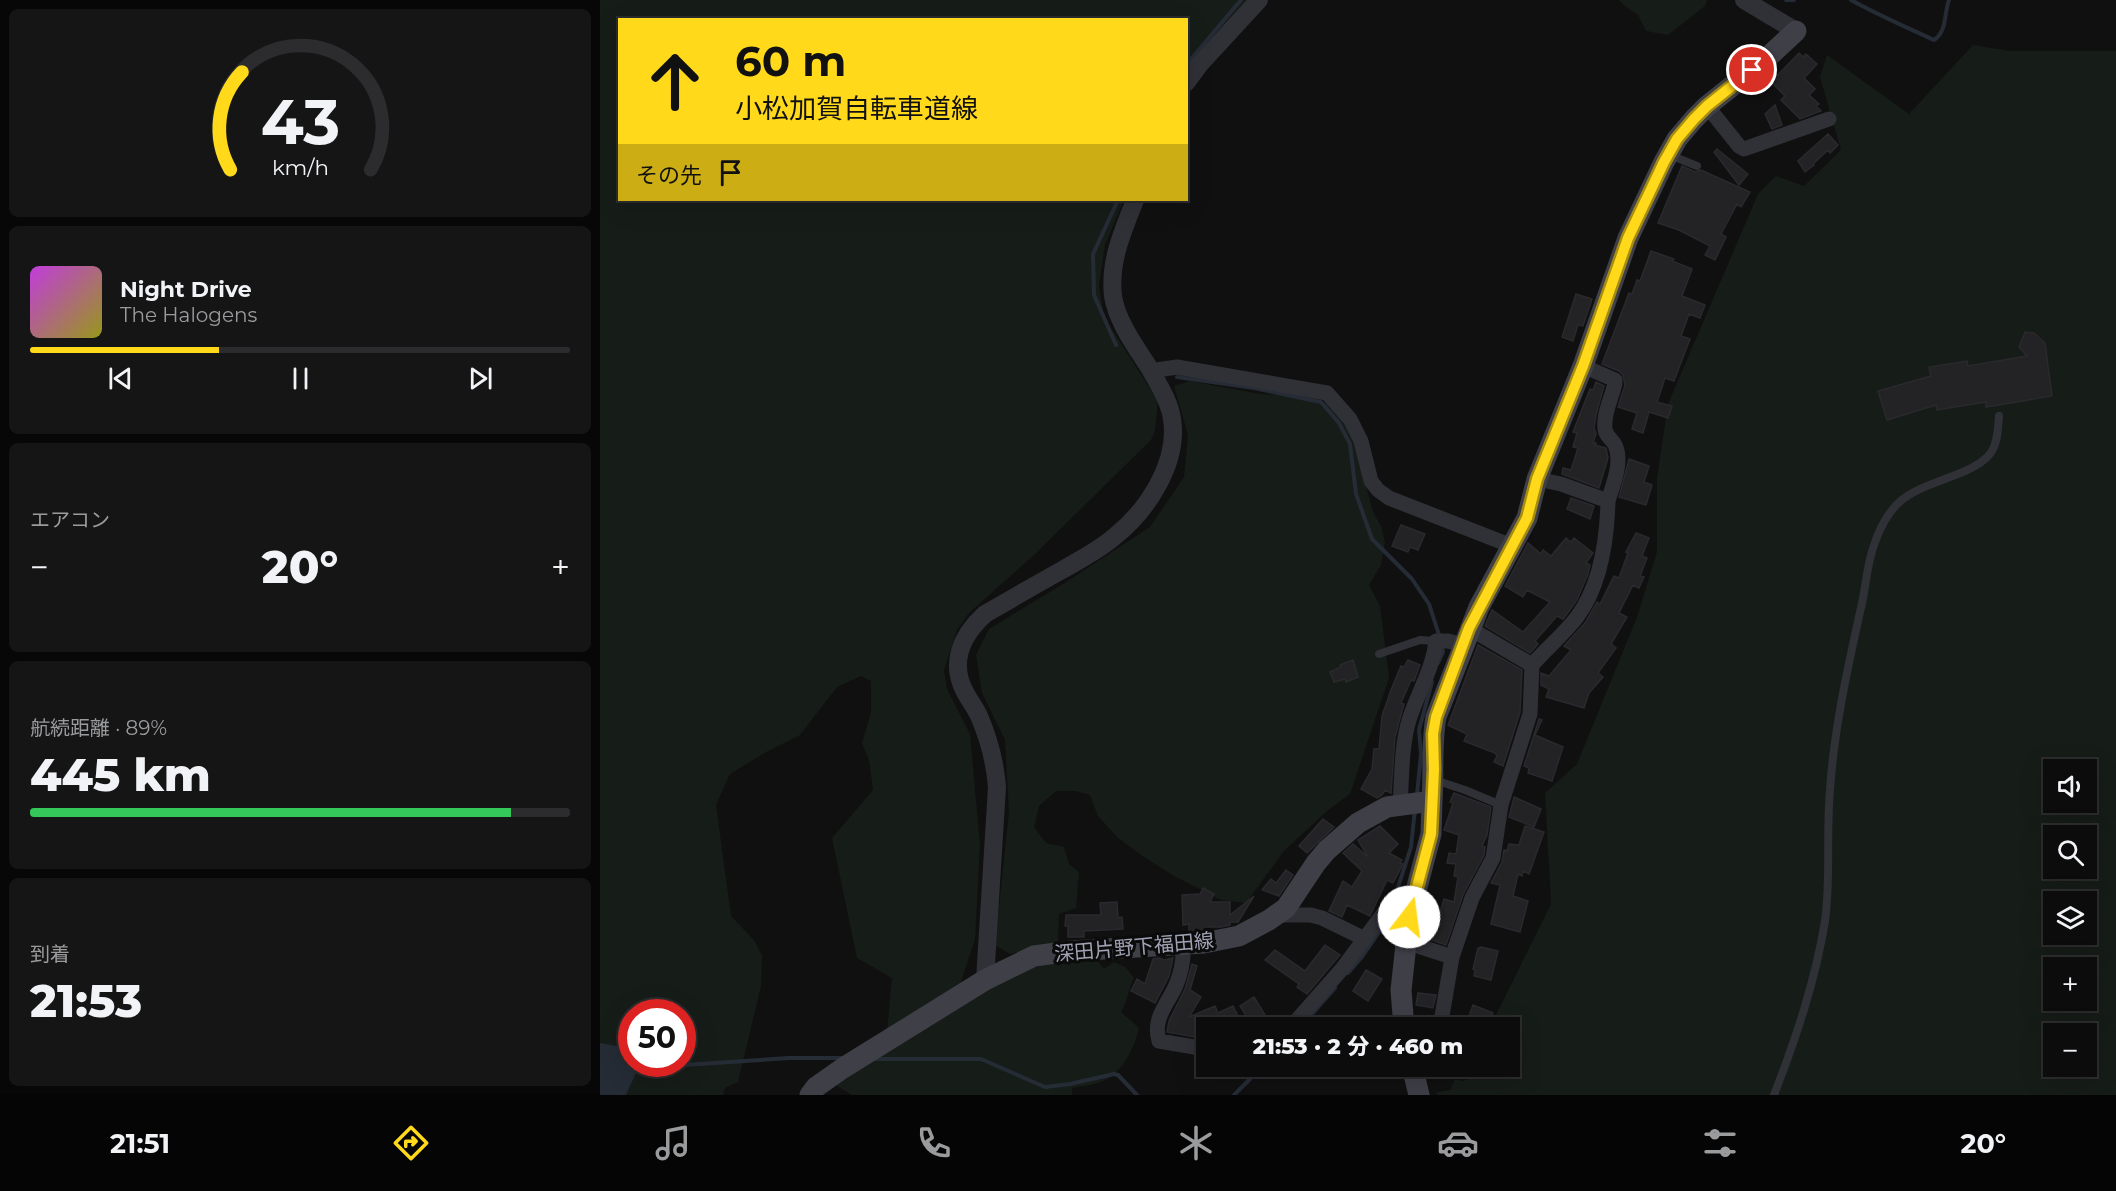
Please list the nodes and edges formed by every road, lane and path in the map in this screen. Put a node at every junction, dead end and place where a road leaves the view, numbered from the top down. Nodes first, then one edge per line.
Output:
1 (1259, 0) edge
2 (1744, 0) edge
3 (1796, 31) joint
4 (1188, 80) edge
5 (1707, 106) junction
6 (1829, 119) dead end
7 (1668, 154) junction
8 (1697, 166) dead end
9 (1135, 201) edge
10 (1583, 366) junction
11 (1150, 371) junction
12 (1999, 416) dead end
13 (1537, 479) junction
14 (1608, 501) junction
15 (1512, 546) junction
16 (1466, 636) junction
17 (1436, 641) junction
18 (1379, 654) dead end
19 (1532, 665) junction
20 (1433, 791) junction
21 (1501, 805) junction
22 (1400, 806) junction
23 (1277, 915) junction
24 (1409, 917) junction
25 (1365, 939) junction
26 (1406, 942) junction
27 (1184, 944) junction
28 (1452, 957) junction
29 (985, 980) junction
30 (1300, 1017) edge
31 (1403, 1017) edge
32 (1442, 1017) edge
33 (1196, 1047) edge
34 (1417, 1077) edge
35 (810, 1095) edge
36 (1419, 1095) edge
37 (1774, 1095) edge

1 - 4 street
2 - 3 street
3 - 5 main road
5 - 6 street
5 - 7 main road
7 - 8 lane
7 - 10 main road
9 - 11 street
10 - 13 main road
10 - 14 street
11 - 15 street
11 - 29 street
12 - 37 lane
13 - 14 street
13 - 15 main road
14 - 19 street
15 - 16 main road
16 - 17 street
16 - 19 street
16 - 20 main road
17 - 18 lane
17 - 22 street
19 - 21 street
20 - 21 lane
20 - 22 main road, 深田片野下福田線
20 - 24 main road
21 - 28 street
22 - 23 main road, 深田片野下福田線
23 - 25 street
23 - 27 main road, 深田片野下福田線
24 - 25 street
24 - 26 main road
25 - 30 street
26 - 28 street
26 - 31 main road
27 - 29 main road, 深田片野下福田線
27 - 33 street
28 - 32 street
29 - 35 main road, 深田片野下福田線
34 - 36 main road

